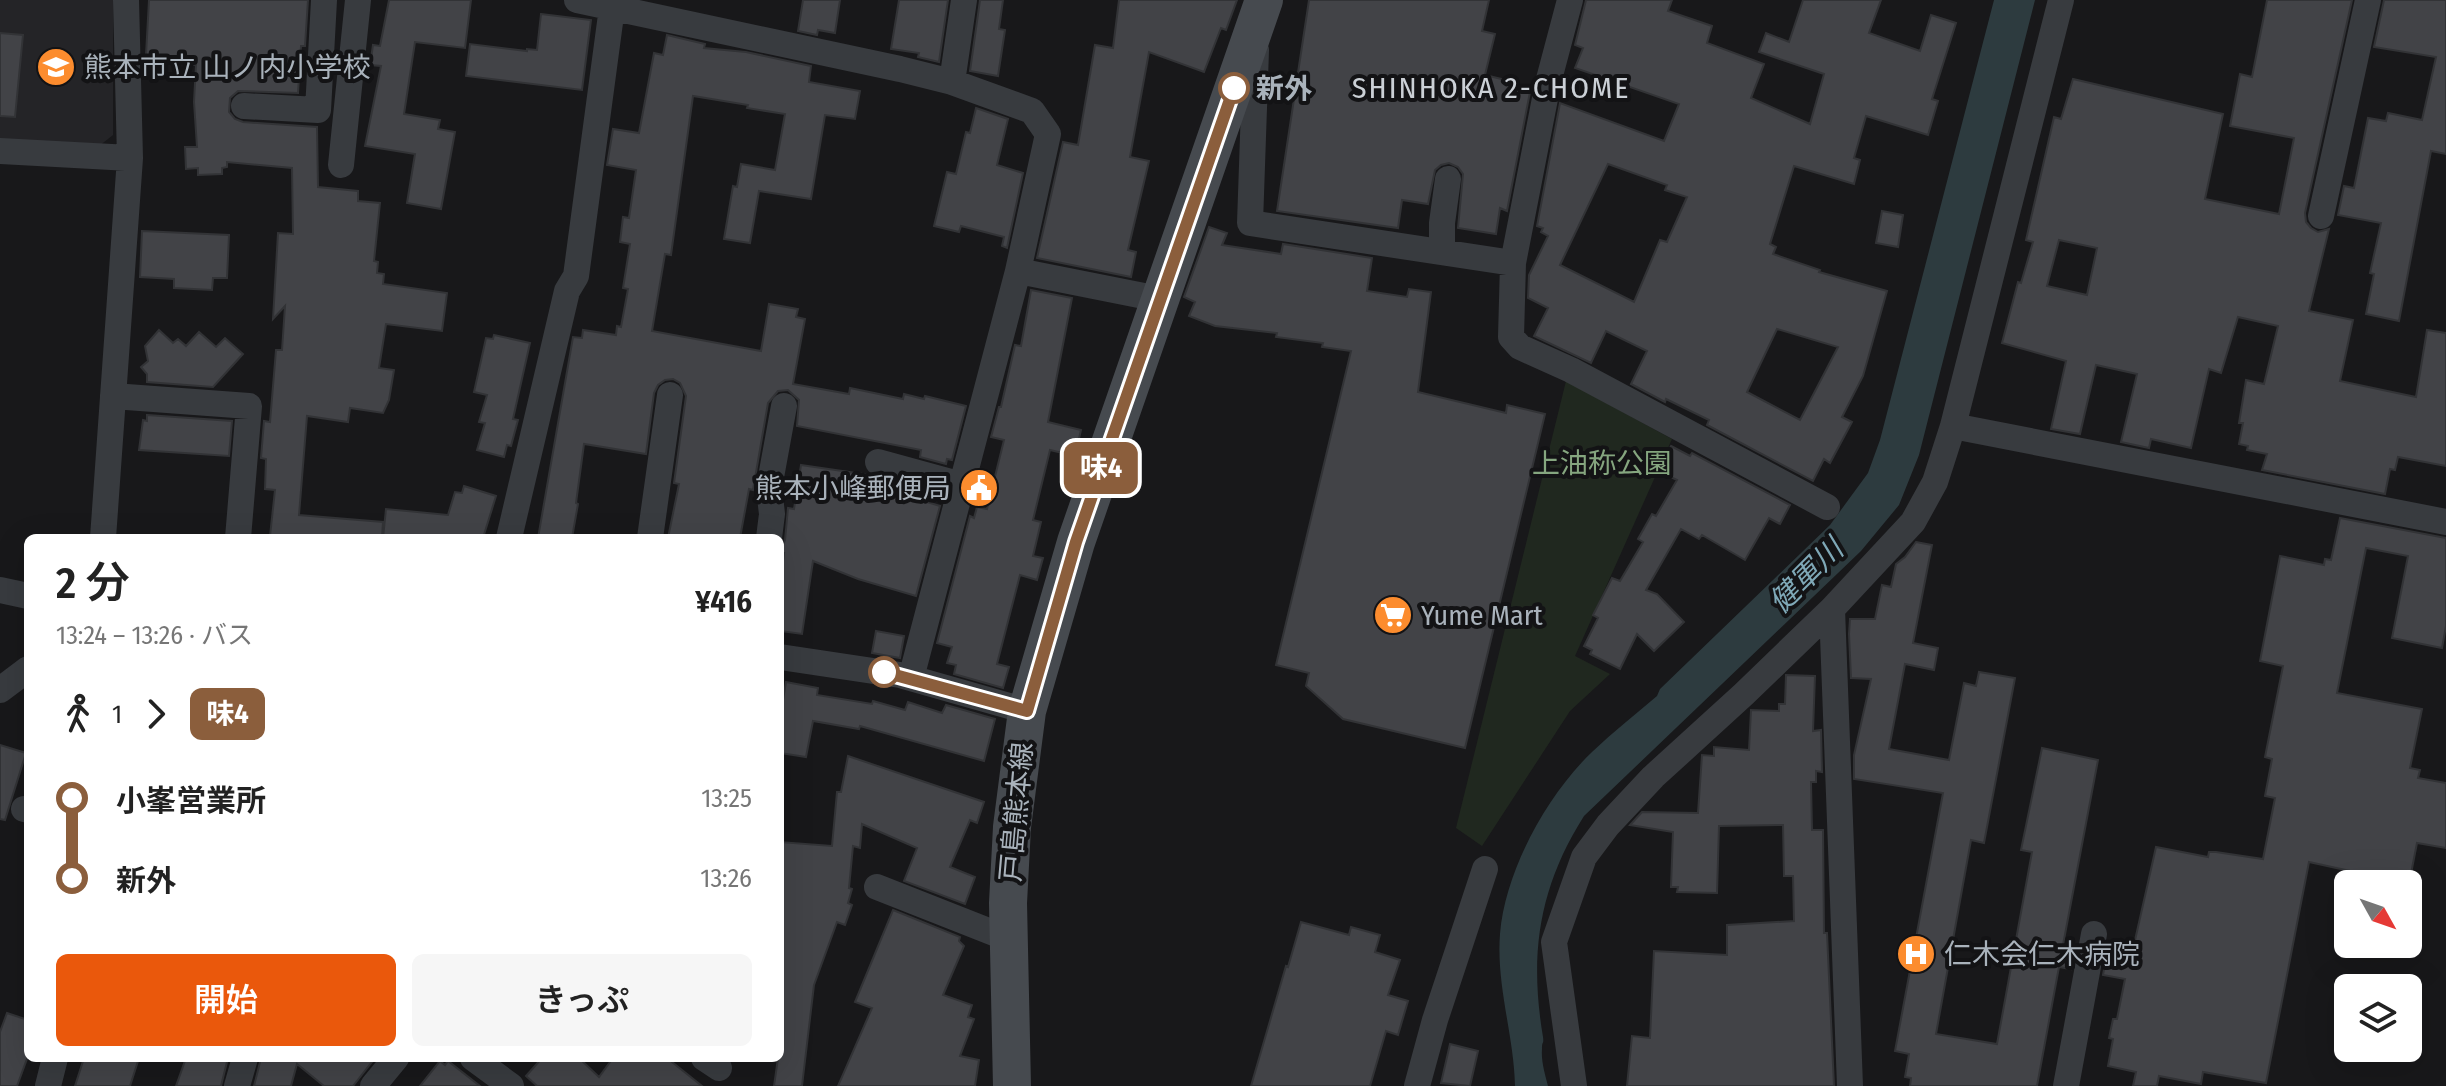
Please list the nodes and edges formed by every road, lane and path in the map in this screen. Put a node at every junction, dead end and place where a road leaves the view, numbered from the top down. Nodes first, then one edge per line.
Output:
1 (126, 0) edge
2 (324, 0) edge
3 (358, 0) edge
4 (577, 0) edge
5 (964, 0) edge
6 (1570, 0) edge
7 (2061, 0) edge
8 (2368, 0) edge
9 (612, 3) edge
10 (1260, 11) edge
11 (952, 82) junction
12 (244, 106) dead end
13 (0, 151) edge
14 (130, 158) junction
15 (341, 165) dead end
16 (1448, 179) dead end
17 (2321, 216) dead end
18 (1442, 251) junction
19 (1513, 263) junction
20 (1018, 271) junction
21 (1159, 299) junction
22 (670, 395) dead end
23 (113, 396) junction
24 (784, 406) dead end
25 (1953, 426) junction
26 (878, 462) dead end
27 (962, 485) junction
28 (1827, 507) dead end
29 (2446, 522) edge
30 (103, 534) edge
31 (238, 534) edge
32 (510, 534) edge
33 (651, 534) edge
34 (770, 534) edge
35 (0, 590) edge
36 (24, 595) edge
37 (1832, 609) junction
38 (784, 658) edge
39 (24, 672) edge
40 (911, 678) junction
41 (0, 690) edge
42 (1027, 711) junction
43 (1485, 869) dead end
44 (877, 887) dead end
45 (2094, 934) dead end
46 (1009, 939) junction
47 (54, 1062) edge
48 (244, 1062) edge
49 (393, 1062) edge
50 (478, 1062) edge
51 (48, 1086) edge
52 (237, 1086) edge
53 (373, 1086) edge
54 (511, 1086) edge
55 (1012, 1086) edge
56 (1417, 1086) edge
57 (1574, 1086) edge
58 (1850, 1086) edge
59 (2066, 1086) edge

1 - 14 street
2 - 12 street
3 - 15 street
4 - 9 street
5 - 11 street
6 - 19 street
7 - 25 street
8 - 17 street
9 - 11 street
9 - 32 street
10 - 18 street
10 - 21 main road, 戸島熊本線
11 - 20 street
13 - 14 street
14 - 23 street
16 - 18 street
18 - 19 street
19 - 28 street
20 - 21 street
20 - 27 street
21 - 42 main road, 戸島熊本線
22 - 33 street
23 - 30 street
23 - 31 street
24 - 34 street
25 - 29 street
25 - 37 street
26 - 27 street
27 - 40 street
35 - 36 street
37 - 57 street
37 - 58 street
38 - 40 street
39 - 41 street
40 - 42 street
42 - 46 main road, 戸島熊本線
43 - 56 street
44 - 46 street
45 - 59 street
46 - 55 main road, 戸島熊本線
47 - 51 street
48 - 52 street
49 - 53 street
50 - 54 street

